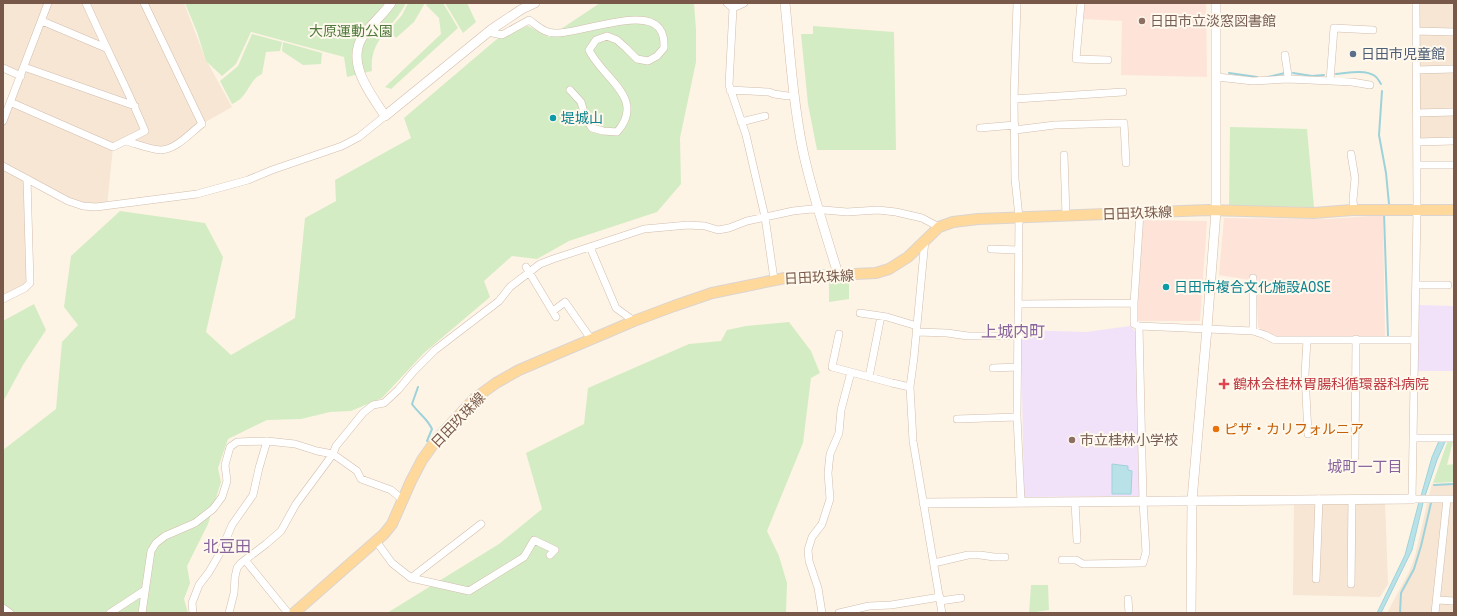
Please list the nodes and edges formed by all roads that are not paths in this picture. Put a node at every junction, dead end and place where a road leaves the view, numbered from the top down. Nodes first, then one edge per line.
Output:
1 (48, 3) edge
2 (86, 3) edge
3 (144, 3) edge
4 (391, 3) edge
5 (535, 3) edge
6 (727, 3) edge
7 (744, 3) edge
8 (785, 3) edge
9 (1017, 3) edge
10 (1081, 3) edge
11 (1216, 3) edge
12 (1416, 3) edge
13 (733, 8) junction
14 (42, 21) junction
15 (1373, 30) dead end
16 (1416, 31) junction
17 (488, 32) junction
18 (1454, 32) edge
19 (106, 48) junction
20 (1286, 55) dead end
21 (1108, 60) dead end
22 (24, 66) junction
23 (3, 68) edge
24 (1454, 69) edge
25 (1416, 70) junction
26 (21, 76) junction
27 (1217, 77) junction
28 (1288, 79) junction
29 (1330, 81) junction
30 (1370, 85) dead end
31 (570, 90) dead end
32 (730, 90) junction
33 (1123, 92) dead end
34 (788, 96) dead end
35 (1014, 99) junction
36 (10, 102) junction
37 (135, 106) junction
38 (1454, 112) edge
39 (1416, 113) junction
40 (385, 116) junction
41 (765, 116) dead end
42 (3, 122) edge
43 (741, 122) junction
44 (980, 128) dead end
45 (1015, 128) junction
46 (126, 141) junction
47 (1454, 141) edge
48 (1416, 142) junction
49 (1064, 154) dead end
50 (1352, 154) dead end
51 (1126, 163) dead end
52 (1417, 165) junction
53 (1454, 165) edge
54 (3, 166) edge
55 (27, 178) junction
56 (819, 210) junction
57 (1354, 210) junction
58 (1417, 210) junction
59 (1454, 210) edge
60 (1216, 211) junction
61 (1140, 213) junction
62 (1066, 216) junction
63 (765, 217) junction
64 (1019, 217) junction
65 (939, 226) junction
66 (925, 240) junction
67 (590, 247) junction
68 (991, 249) dead end
69 (1019, 250) junction
70 (528, 270) junction
71 (838, 274) junction
72 (1253, 278) dead end
73 (774, 279) junction
74 (1416, 285) junction
75 (1448, 285) dead end
76 (3, 299) edge
77 (1134, 302) junction
78 (1019, 304) junction
79 (860, 313) dead end
80 (881, 316) junction
81 (634, 321) junction
82 (1139, 326) junction
83 (1207, 328) junction
84 (917, 329) junction
85 (1253, 331) junction
86 (839, 334) dead end
87 (1019, 336) junction
88 (591, 339) junction
89 (1356, 339) junction
90 (1307, 340) junction
91 (1415, 340) junction
92 (1018, 367) junction
93 (993, 368) dead end
94 (851, 372) junction
95 (870, 377) junction
96 (910, 387) junction
97 (1018, 418) junction
98 (957, 419) dead end
99 (1308, 434) dead end
100 (1414, 438) junction
101 (1447, 438) edge
102 (267, 441) junction
103 (333, 454) junction
104 (1355, 457) dead end
105 (1319, 499) junction
106 (1352, 499) junction
107 (1420, 499) junction
108 (1450, 499) edge
109 (403, 500) junction
110 (1192, 500) junction
111 (1021, 501) junction
112 (1143, 501) junction
113 (1075, 502) junction
114 (924, 503) junction
115 (481, 524) dead end
116 (1077, 540) dead end
117 (376, 541) junction
118 (550, 555) dead end
119 (1005, 557) dead end
120 (245, 560) junction
121 (1062, 560) dead end
122 (934, 563) junction
123 (411, 578) junction
124 (1316, 579) dead end
125 (1351, 584) dead end
126 (145, 590) junction
127 (961, 598) dead end
128 (940, 599) junction
129 (1128, 599) dead end
130 (1438, 600) junction
131 (1454, 601) edge
132 (3, 608) edge
133 (10, 613) edge
134 (110, 613) edge
135 (142, 613) edge
136 (194, 613) edge
137 (229, 613) edge
138 (288, 613) edge
139 (294, 613) edge
140 (822, 613) edge
141 (839, 613) edge
142 (942, 613) edge
143 (1129, 613) edge
144 (1191, 613) edge
145 (1435, 613) edge

1 - 14 street
2 - 19 street
3 - 46 street
4 - 40 street
5 - 17 street
6 - 13 street
7 - 13 street
8 - 56 street
9 - 35 street
10 - 21 street
11 - 27 street
12 - 16 street
13 - 32 street
14 - 19 street
14 - 22 street
15 - 29 street
16 - 18 street
16 - 25 street
17 - 31 street
17 - 40 street
19 - 37 street
20 - 28 street
22 - 26 street
22 - 37 street
23 - 26 street
24 - 25 street
25 - 39 street
26 - 36 street
27 - 28 street
27 - 60 street
28 - 29 street
29 - 30 street
32 - 34 street
32 - 43 street
33 - 35 street
35 - 45 street
36 - 42 street
36 - 46 street
37 - 46 street
38 - 39 street
39 - 48 street
40 - 55 street
41 - 43 street
43 - 63 street
44 - 45 street
45 - 51 street
45 - 64 street
47 - 48 street
48 - 52 street
49 - 62 street
50 - 57 street
52 - 53 street
52 - 58 street
54 - 55 street
55 - 76 street
56 - 63 street
56 - 65 street
56 - 71 street
57 - 58 main road, 日田玖珠線
57 - 60 main road, 日田玖珠線
58 - 59 main road, 日田玖珠線
58 - 74 street
60 - 61 main road, 日田玖珠線
60 - 83 street
61 - 62 main road, 日田玖珠線
61 - 77 street
62 - 64 main road, 日田玖珠線
63 - 67 street
63 - 73 street
64 - 65 main road, 日田玖珠線
64 - 69 street
65 - 66 main road, 日田玖珠線
66 - 71 main road, 日田玖珠線
66 - 84 street
67 - 70 street
67 - 81 street
68 - 69 street
69 - 78 street
70 - 88 street
70 - 103 street
71 - 73 main road, 日田玖珠線
72 - 85 street
73 - 81 main road, 日田玖珠線
74 - 75 street
74 - 91 street
77 - 78 street
77 - 82 street
78 - 87 street
79 - 80 street
80 - 84 street
80 - 95 street
81 - 88 main road, 日田玖珠線
82 - 83 street
82 - 112 street
83 - 85 street
83 - 110 street
84 - 87 street
84 - 96 street
85 - 90 street
86 - 94 street
87 - 92 street
88 - 109 main road, 日田玖珠線
89 - 90 street
89 - 91 street
89 - 104 street
90 - 99 street
91 - 100 street
92 - 93 street
92 - 97 street
94 - 95 street
94 - 140 street
95 - 96 street
96 - 114 street
97 - 98 street
97 - 111 street
100 - 101 street
100 - 107 street
102 - 103 street
102 - 126 street
102 - 136 street
103 - 109 street
103 - 120 street
105 - 106 street
105 - 110 street
105 - 124 street
106 - 107 street
106 - 125 street
107 - 108 street
108 - 130 street
109 - 117 main road, 日田玖珠線
110 - 112 street
110 - 144 street
111 - 113 street
111 - 114 street
112 - 113 street
112 - 121 street
113 - 116 street
114 - 122 street
115 - 123 street
117 - 123 street
117 - 139 main road, 日田玖珠線
118 - 123 street
119 - 122 street
120 - 137 street
120 - 138 street
122 - 128 street
126 - 134 street
126 - 135 street
127 - 128 street
128 - 141 street
128 - 142 street
129 - 143 street
130 - 131 street
130 - 145 street
132 - 133 street

